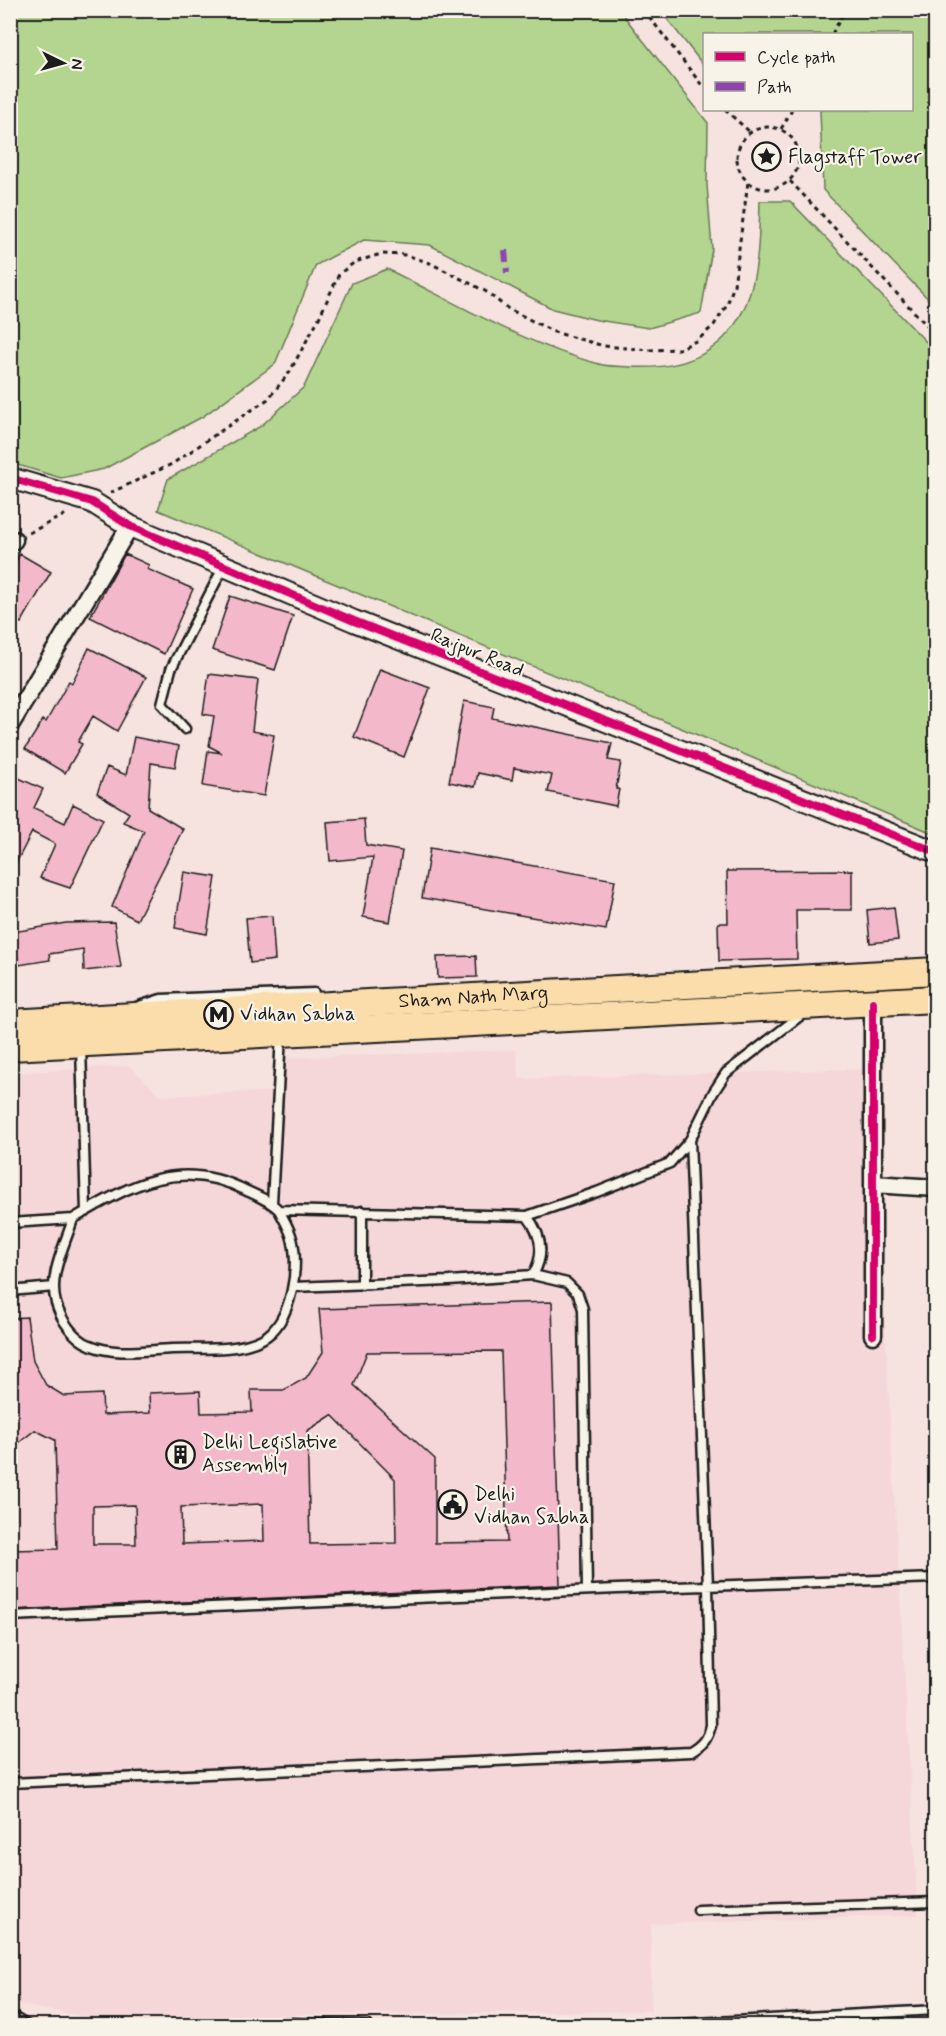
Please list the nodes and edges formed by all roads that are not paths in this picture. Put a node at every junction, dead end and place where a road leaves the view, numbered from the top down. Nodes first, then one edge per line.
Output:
1 (10, 478) edge
2 (130, 526) junction
3 (224, 566) junction
4 (10, 725) edge
5 (185, 729) dead end
6 (936, 852) edge
7 (936, 971) edge
8 (422, 989) dead end
9 (814, 991) junction
10 (329, 993) dead end
11 (458, 997) junction
12 (936, 999) edge
13 (873, 1002) junction
14 (117, 1016) junction
15 (280, 1020) junction
16 (10, 1023) edge
17 (81, 1030) junction
18 (10, 1047) edge
19 (690, 1140) junction
20 (873, 1184) junction
21 (936, 1188) edge
22 (275, 1207) junction
23 (362, 1211) junction
24 (86, 1212) junction
25 (527, 1216) junction
26 (73, 1219) junction
27 (10, 1223) edge
28 (533, 1275) junction
29 (362, 1285) junction
30 (54, 1287) junction
31 (293, 1287) junction
32 (10, 1291) edge
33 (873, 1335) dead end
34 (936, 1578) edge
35 (708, 1586) junction
36 (587, 1590) junction
37 (10, 1616) edge
38 (10, 1783) edge
39 (936, 1902) edge
40 (698, 1910) dead end
41 (936, 2010) edge
42 (10, 2015) edge
43 (288, 2024) edge
44 (28, 2025) edge
45 (260, 2025) edge
46 (368, 2025) edge
47 (640, 2025) edge

1 - 2 street, Rajpur Road
2 - 3 street, Rajpur Road
2 - 4 street
3 - 5 lane
3 - 6 street, Rajpur Road
7 - 9 main road, Sham Nath Marg
8 - 11 lane
9 - 11 main road, Sham Nath Marg
9 - 13 main road, Sham Nath Marg
9 - 15 main road, Sham Nath Marg
9 - 19 lane
10 - 14 lane
11 - 15 main road, Sham Nath Marg
12 - 13 main road, Sham Nath Marg
13 - 20 street
14 - 15 main road, Sham Nath Marg
14 - 17 main road, Sham Nath Marg
15 - 17 main road, Sham Nath Marg
15 - 22 lane
16 - 17 main road, Sham Nath Marg
17 - 18 main road, Sham Nath Marg
17 - 24 lane
19 - 25 lane
19 - 35 lane
20 - 21 street
20 - 33 street
22 - 23 lane
22 - 24 lane
22 - 31 lane
23 - 25 lane
23 - 29 lane
24 - 26 lane
25 - 28 lane
26 - 27 lane
26 - 30 lane
28 - 29 lane
28 - 36 lane
29 - 31 lane
30 - 31 lane
30 - 32 lane
34 - 35 lane
35 - 36 lane
35 - 38 lane
36 - 37 lane
39 - 40 lane
41 - 47 lane
42 - 44 lane
43 - 45 lane
43 - 46 lane

